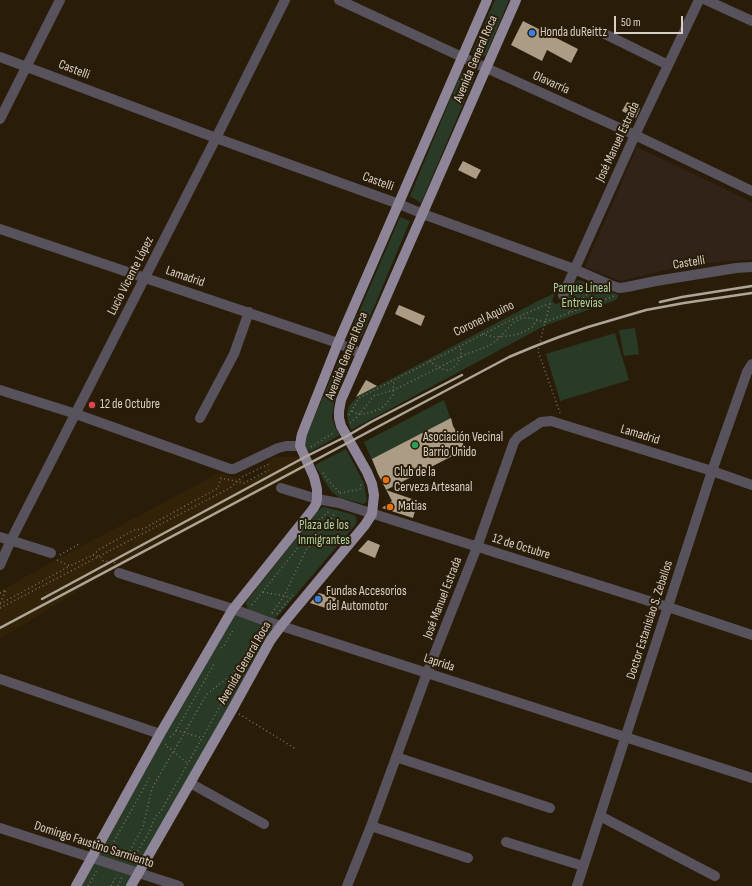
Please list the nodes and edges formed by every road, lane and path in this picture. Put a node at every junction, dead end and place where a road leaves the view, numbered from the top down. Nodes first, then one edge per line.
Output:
1 (60, 0) edge
2 (285, 0) edge
3 (339, 0) edge
4 (487, 0) edge
5 (516, 0) edge
6 (699, 0) edge
7 (706, 0) edge
8 (752, 21) edge
9 (605, 34) dead end
10 (0, 57) edge
11 (462, 58) junction
12 (668, 65) junction
13 (27, 67) junction
14 (487, 68) junction
15 (0, 119) edge
16 (635, 135) junction
17 (216, 138) junction
18 (752, 191) edge
19 (398, 204) junction
20 (423, 214) junction
21 (0, 229) edge
22 (752, 267) edge
23 (574, 269) junction
24 (145, 277) junction
25 (601, 281) junction
26 (619, 288) junction
27 (563, 295) dead end
28 (249, 312) junction
29 (568, 313) junction
30 (537, 320) dead end
31 (545, 322) junction
32 (482, 334) junction
33 (338, 343) junction
34 (460, 345) junction
35 (360, 353) junction
36 (429, 361) junction
37 (752, 364) edge
38 (394, 380) junction
39 (0, 390) edge
40 (352, 411) junction
41 (76, 414) junction
42 (348, 417) dead end
43 (200, 418) dead end
44 (562, 424) junction
45 (522, 434) joint
46 (306, 446) junction
47 (269, 470) dead end
48 (712, 472) junction
49 (323, 473) dead end
50 (752, 485) edge
51 (281, 488) dead end
52 (317, 499) junction
53 (338, 508) junction
54 (372, 514) junction
55 (312, 523) dead end
56 (302, 535) dead end
57 (0, 537) edge
58 (11, 540) junction
59 (79, 544) dead end
60 (477, 547) junction
61 (55, 555) junction
62 (93, 555) junction
63 (0, 565) edge
64 (70, 566) junction
65 (120, 569) joint
66 (296, 591) dead end
67 (263, 592) junction
68 (0, 593) edge
69 (284, 596) junction
70 (291, 597) junction
71 (0, 604) edge
72 (247, 604) dead end
73 (668, 607) junction
74 (233, 609) junction
75 (266, 621) junction
76 (255, 626) dead end
77 (281, 626) junction
78 (234, 627) dead end
79 (752, 634) edge
80 (219, 649) dead end
81 (213, 661) dead end
82 (427, 673) junction
83 (0, 678) edge
84 (232, 710) junction
85 (166, 724) junction
86 (176, 730) junction
87 (184, 733) junction
88 (160, 734) junction
89 (626, 737) junction
90 (202, 738) junction
91 (296, 749) dead end
92 (173, 751) junction
93 (396, 757) junction
94 (188, 764) junction
95 (150, 777) dead end
96 (752, 778) edge
97 (190, 783) junction
98 (550, 808) dead end
99 (600, 816) junction
100 (264, 824) dead end
101 (371, 826) junction
102 (0, 828) edge
103 (506, 842) dead end
104 (92, 857) junction
105 (127, 858) junction
106 (468, 858) dead end
107 (583, 866) junction
108 (98, 869) dead end
109 (119, 871) junction
110 (138, 873) junction
111 (714, 876) dead end
112 (76, 886) edge
113 (88, 886) edge
114 (111, 886) edge
115 (118, 886) edge
116 (131, 886) edge
117 (180, 886) edge
118 (347, 886) edge
119 (577, 886) edge

1 - 13 street
2 - 17 street, Lucio Vicente López
3 - 11 street, Olavarría
4 - 11 main road, Avenida General Roca
5 - 14 main road, Avenida General Roca
6 - 12 street, José Manuel Estrada
7 - 8 street
9 - 12 street
10 - 13 street, Castelli
11 - 14 street, Olavarría
11 - 19 main road, Avenida General Roca
12 - 16 street, José Manuel Estrada
13 - 15 street
13 - 17 street, Castelli
14 - 16 street, Olavarría
14 - 20 main road, Avenida General Roca
16 - 18 street, Olavarría
16 - 23 street, José Manuel Estrada
17 - 19 street, Castelli
17 - 24 street, Lucio Vicente López
19 - 20 street, Castelli
19 - 33 main road, Avenida General Roca
20 - 23 street, Castelli
20 - 35 main road, Avenida General Roca
21 - 24 street, Lamadrid
22 - 26 street, Castelli
23 - 25 street, Castelli
23 - 27 street, José Manuel Estrada
24 - 28 street, Lamadrid
24 - 41 street, Lucio Vicente López
25 - 26 street, Castelli
25 - 29 path
26 - 29 path
28 - 33 street, Lamadrid
28 - 43 street
29 - 31 path
30 - 32 path
31 - 32 path, Coronel Aquino
31 - 44 path
32 - 34 path, Coronel Aquino
33 - 35 street, Lamadrid
33 - 46 main road, Avenida General Roca
34 - 36 path, Coronel Aquino
34 - 36 path
35 - 54 main road, Avenida General Roca
36 - 38 path, Coronel Aquino
37 - 48 street, Doctor Estanislao S. Zeballos
38 - 40 path, Coronel Aquino
38 - 40 path
39 - 41 street
40 - 42 path, Coronel Aquino
41 - 46 street
41 - 58 street, Lucio Vicente López
44 - 45 street, Lamadrid
44 - 48 street, Lamadrid
45 - 60 street, José Manuel Estrada
46 - 52 main road
47 - 62 path
48 - 50 street, Lamadrid
48 - 73 street, Doctor Estanislao S. Zeballos
49 - 53 path
51 - 52 street, 12 de Octubre
52 - 53 street, 12 de Octubre
52 - 74 main road
53 - 54 street, 12 de Octubre
53 - 55 path
53 - 69 path
54 - 60 street, 12 de Octubre
54 - 77 main road, Avenida General Roca
56 - 67 path
57 - 58 street
58 - 61 street
58 - 63 street, Lucio Vicente López
59 - 61 path
60 - 73 street, 12 de Octubre
60 - 82 street, José Manuel Estrada
61 - 64 path
62 - 64 path
62 - 65 path
64 - 71 path
65 - 74 street, Laprida
66 - 70 path
67 - 69 path
67 - 72 path
68 - 71 path
69 - 70 path
69 - 75 path
70 - 75 path
73 - 79 street, 12 de Octubre
73 - 89 street, Doctor Estanislao S. Zeballos
74 - 75 street, Laprida
74 - 85 main road
75 - 76 path
75 - 77 street, Laprida
75 - 87 path
75 - 90 path
77 - 82 street, Laprida
77 - 84 main road, Avenida General Roca
78 - 80 path
81 - 86 path
82 - 89 street, Laprida
82 - 93 street, José Manuel Estrada
83 - 88 street
84 - 91 path
84 - 97 main road, Avenida General Roca
85 - 86 path
85 - 88 main road
86 - 87 path
86 - 92 path
87 - 90 path
87 - 92 path
88 - 104 main road
89 - 96 street, Laprida
89 - 99 street, Doctor Estanislao S. Zeballos
90 - 94 path
92 - 94 path
92 - 105 path
93 - 98 street
93 - 101 street, José Manuel Estrada
94 - 105 path
95 - 105 path
97 - 100 street
97 - 110 main road, Avenida General Roca
99 - 107 street, Doctor Estanislao S. Zeballos
99 - 111 street
101 - 106 street
101 - 118 street, José Manuel Estrada
102 - 104 street, Domingo Faustino Sarmiento
103 - 107 street
104 - 109 street, Domingo Faustino Sarmiento
104 - 112 main road
105 - 109 path
107 - 119 street, Doctor Estanislao S. Zeballos
108 - 113 path
109 - 110 street, Domingo Faustino Sarmiento
109 - 114 path
109 - 115 path
110 - 116 main road, Avenida General Roca
110 - 117 street, Domingo Faustino Sarmiento

